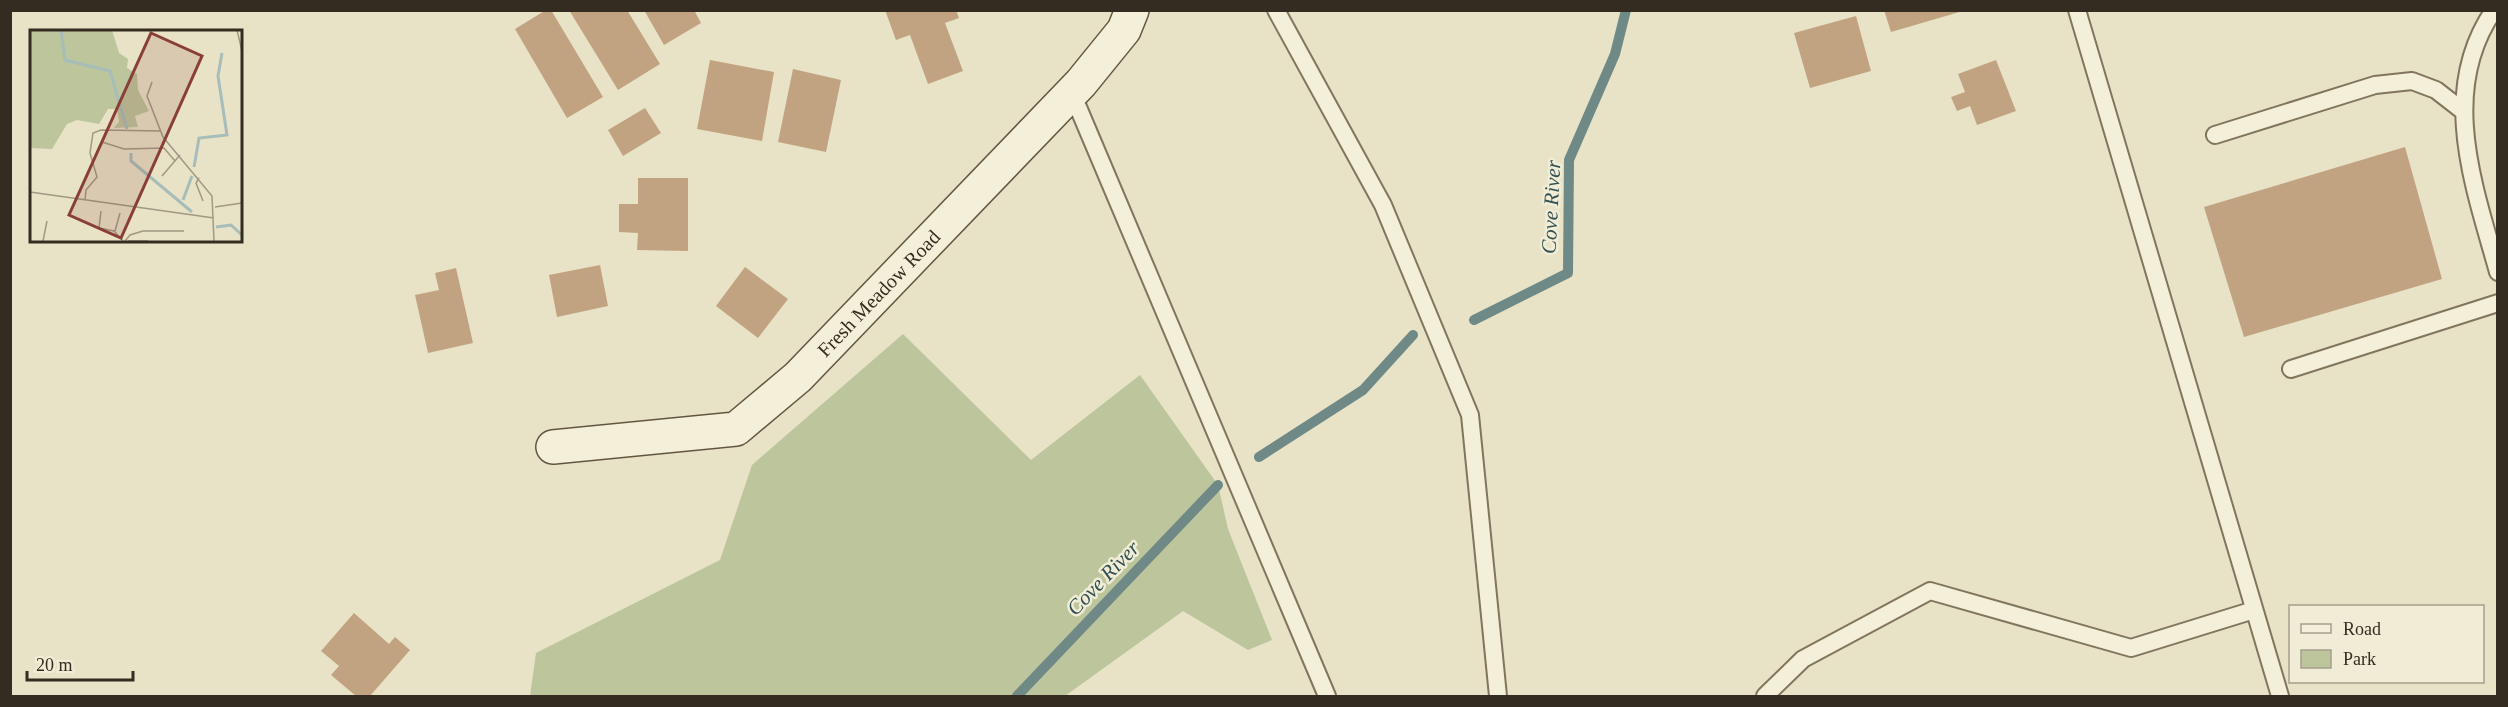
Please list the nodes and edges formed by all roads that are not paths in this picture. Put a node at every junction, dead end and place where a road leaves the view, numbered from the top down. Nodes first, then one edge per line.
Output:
1 (1132, 10) edge
2 (1276, 10) edge
3 (2077, 10) edge
4 (2494, 10) edge
5 (1072, 93) junction
6 (2463, 111) junction
7 (2215, 135) dead end
8 (2498, 272) edge
9 (2498, 303) edge
10 (2291, 369) dead end
11 (553, 447) dead end
12 (2254, 609) junction
13 (1327, 696) edge
14 (1498, 696) edge
15 (1765, 696) edge
16 (2280, 696) edge

1 - 5 street, Fresh Meadow Road
2 - 14 lane
3 - 12 lane
4 - 6 lane
5 - 11 street, Fresh Meadow Road
5 - 13 lane
6 - 7 lane
6 - 8 lane
9 - 10 lane
12 - 15 lane
12 - 16 lane

